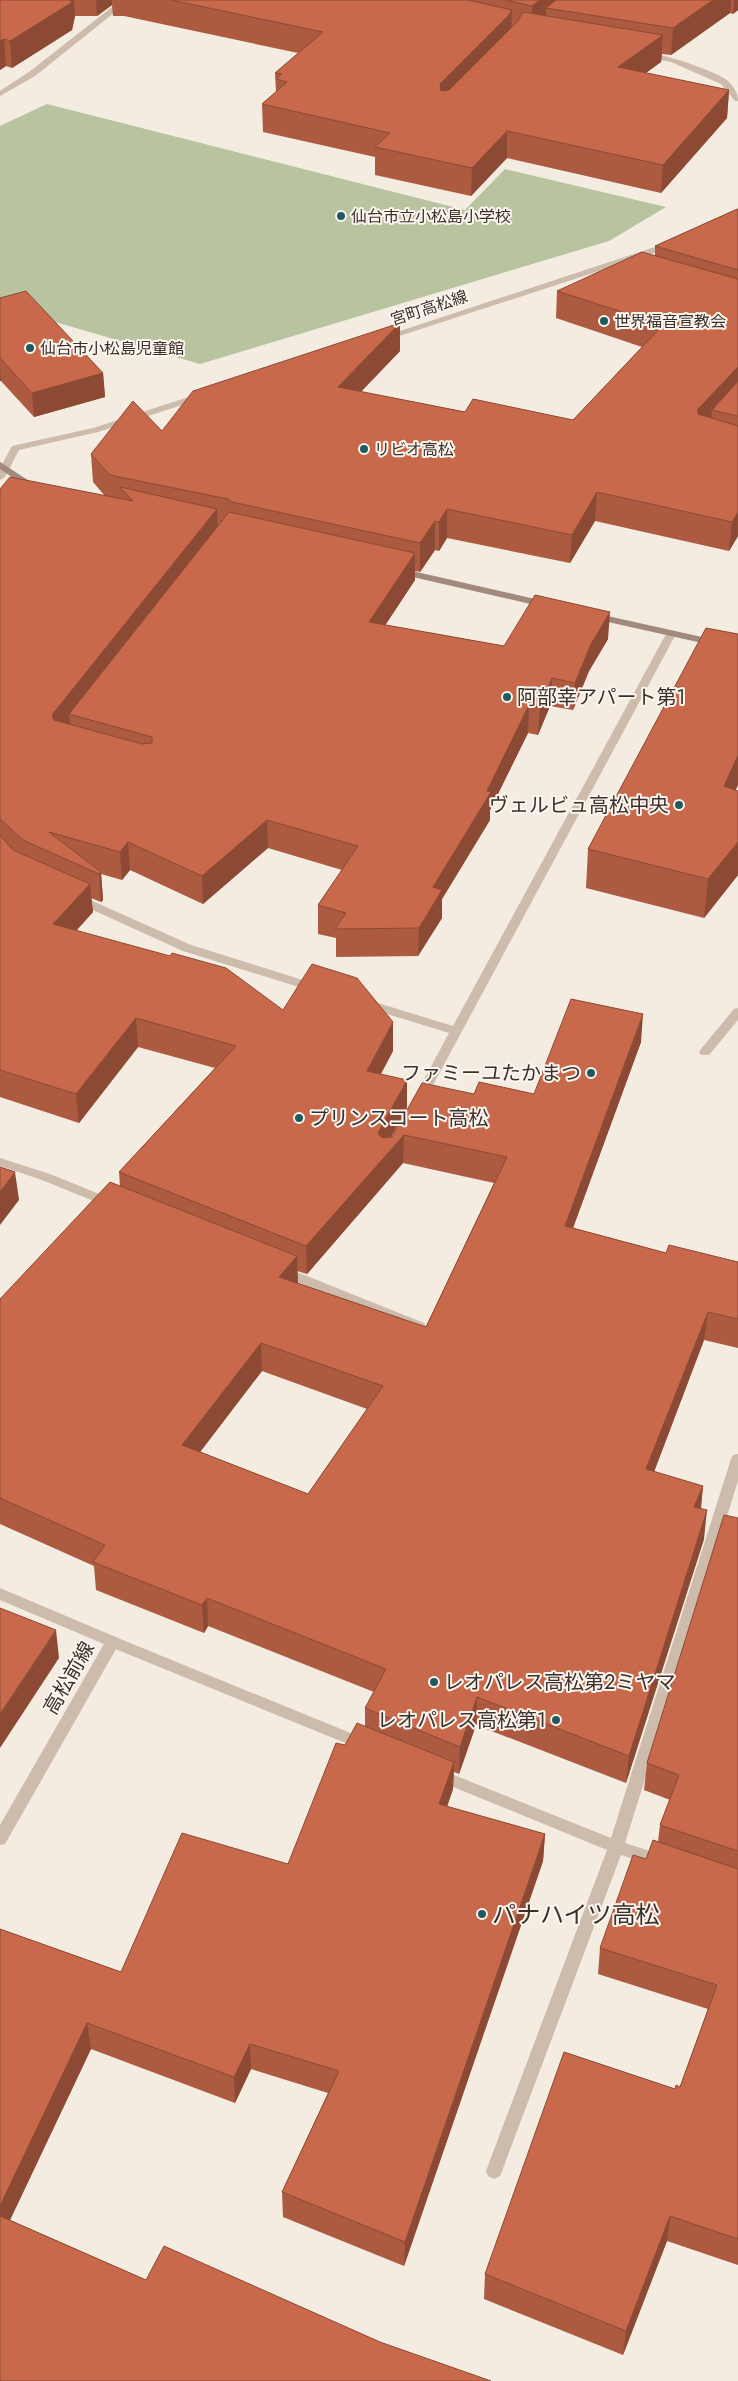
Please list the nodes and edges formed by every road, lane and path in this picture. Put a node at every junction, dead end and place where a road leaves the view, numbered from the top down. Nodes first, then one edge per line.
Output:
1 (126, 0) edge
2 (633, 53) edge
3 (0, 94) edge
4 (738, 99) edge
5 (683, 240) edge
6 (610, 266) junction
7 (628, 271) edge
8 (372, 342) edge
9 (210, 393) edge
10 (1, 470) edge
11 (48, 494) edge
12 (392, 570) edge
13 (556, 607) edge
14 (585, 614) edge
15 (672, 634) junction
16 (738, 648) edge
17 (64, 893) edge
18 (326, 991) edge
19 (354, 1000) edge
20 (738, 1012) edge
21 (456, 1031) junction
22 (706, 1052) dead end
23 (414, 1109) edge
24 (0, 1162) edge
25 (119, 1206) edge
26 (274, 1268) edge
27 (419, 1326) edge
28 (738, 1459) edge
29 (0, 1594) edge
30 (112, 1642) junction
31 (378, 1750) edge
32 (424, 1768) edge
33 (0, 1839) edge
34 (616, 1846) junction
35 (682, 1869) edge
36 (494, 2171) dead end

1 - 3 street
2 - 4 street
5 - 6 street, 宮町高松線
6 - 7 street
6 - 8 street, 宮町高松線
9 - 10 street
10 - 11 street
12 - 13 street
14 - 15 street
15 - 16 street
15 - 21 street
17 - 18 street
19 - 21 street
20 - 22 street
21 - 23 street
24 - 25 street
26 - 27 street
28 - 34 street
29 - 30 street, 高松前線
30 - 31 street
30 - 33 street, 高松前線
32 - 34 street
34 - 35 street
34 - 36 street

